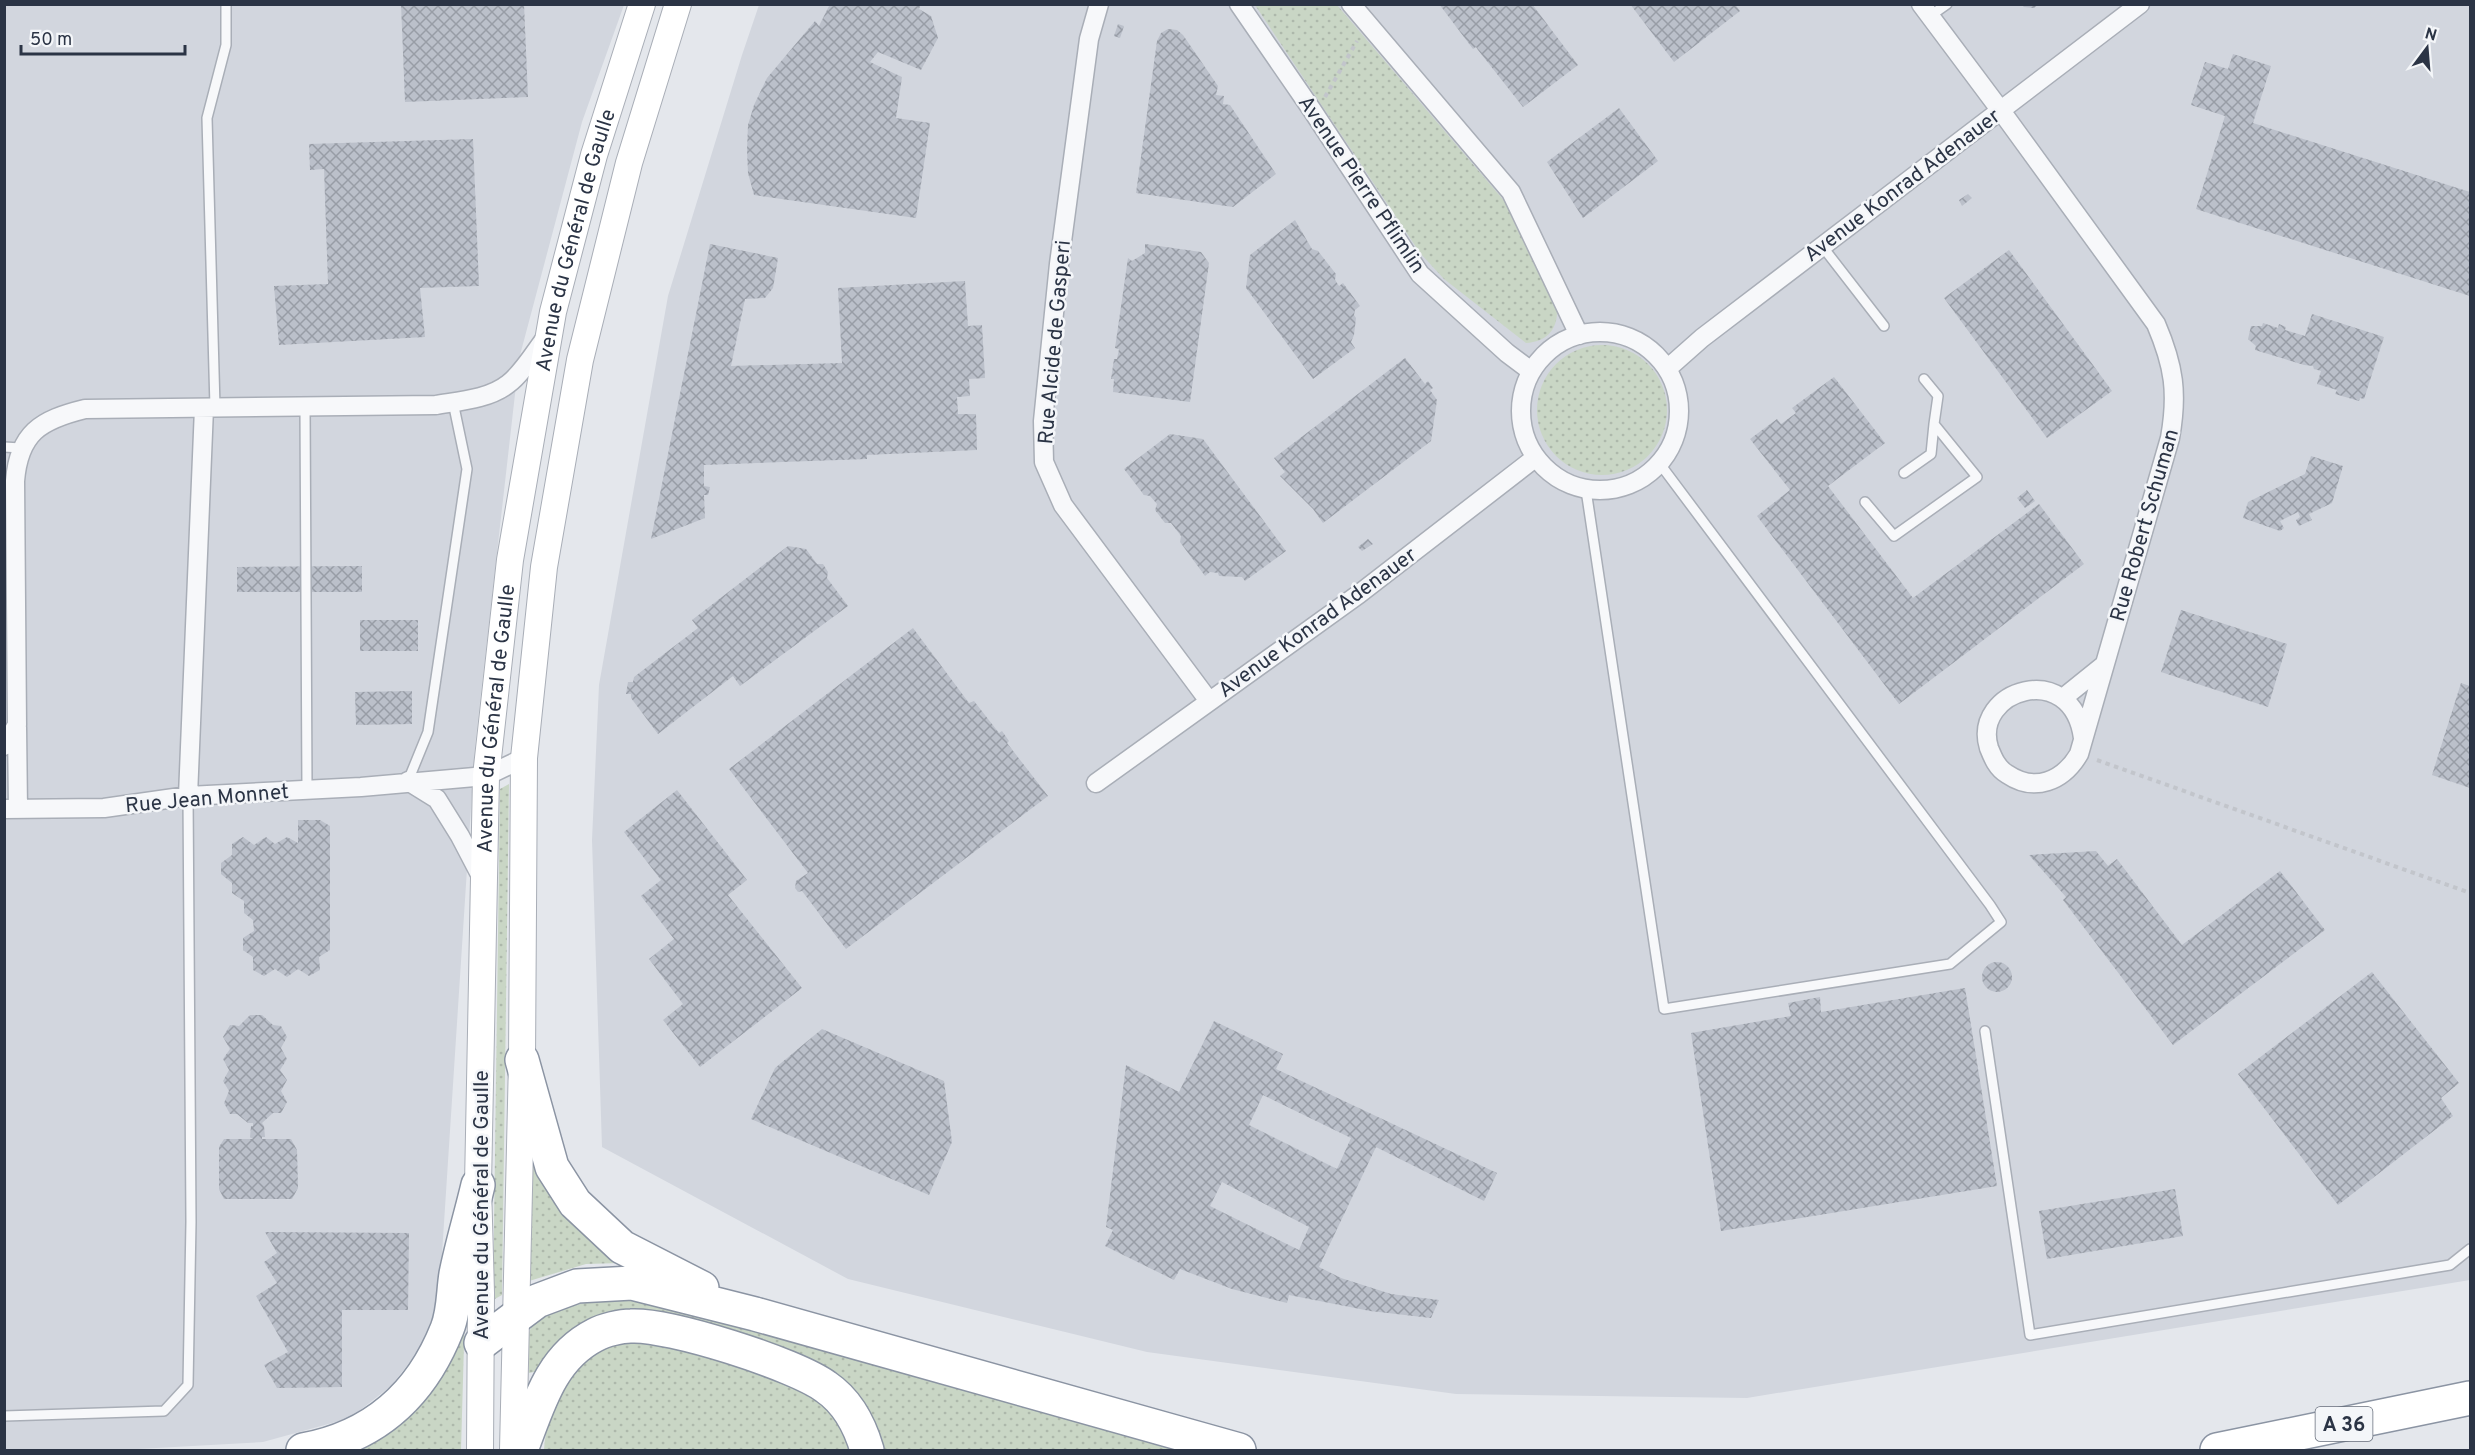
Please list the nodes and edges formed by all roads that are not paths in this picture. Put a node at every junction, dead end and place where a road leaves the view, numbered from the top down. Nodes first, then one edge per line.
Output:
1 (226, 4) edge
2 (642, 4) edge
3 (678, 4) edge
4 (1099, 4) edge
5 (1239, 4) edge
6 (1351, 4) edge
7 (1947, 4) edge
8 (2140, 4) edge
9 (1925, 10) edge
10 (2000, 110) junction
11 (1821, 246) junction
12 (1884, 326) dead end
13 (1579, 334) junction
14 (548, 335) junction
15 (1667, 369) junction
16 (1531, 371) junction
17 (1924, 379) dead end
18 (453, 402) junction
19 (305, 406) junction
20 (209, 408) junction
21 (1934, 424) junction
22 (13, 448) edge
23 (1535, 458) junction
24 (1660, 464) junction
25 (1904, 473) dead end
26 (1586, 490) junction
27 (1865, 502) dead end
28 (2104, 665) junction
29 (10, 668) edge
30 (2063, 698) junction
31 (1209, 701) junction
32 (17, 725) junction
33 (4, 746) edge
34 (2081, 746) junction
35 (524, 758) junction
36 (486, 776) junction
37 (408, 782) junction
38 (1096, 783) dead end
39 (307, 790) junction
40 (188, 796) junction
41 (11, 809) edge
42 (484, 883) junction
43 (1986, 1030) dead end
44 (522, 1060) junction
45 (478, 1185) junction
46 (2470, 1249) edge
47 (755, 1314) junction
48 (515, 1316) junction
49 (481, 1343) junction
50 (2470, 1398) edge
51 (4, 1416) edge
52 (303, 1450) edge
53 (480, 1450) edge
54 (513, 1450) edge
55 (521, 1450) edge
56 (867, 1450) edge
57 (1239, 1450) edge
58 (2217, 1450) edge

1 - 20 lane
2 - 14 main road, Avenue du Général de Gaulle
3 - 35 main road, Avenue du Général de Gaulle
4 - 31 street, Rue Alcide de Gasperi
5 - 16 street, Avenue Pierre Pflimlin
6 - 13 street
7 - 9 lane
8 - 10 street, Avenue Konrad Adenauer
9 - 10 street, Rue Robert Schuman
10 - 11 street, Avenue Konrad Adenauer
10 - 28 street, Rue Robert Schuman
11 - 12 lane
11 - 15 street, Avenue Konrad Adenauer
13 - 15 street
13 - 16 street
14 - 18 street
14 - 36 main road, Avenue du Général de Gaulle
15 - 24 street
16 - 23 street
17 - 21 lane
18 - 19 street
18 - 37 lane
19 - 20 street
19 - 39 lane
20 - 22 street
20 - 40 street
21 - 25 lane
21 - 27 lane
22 - 29 street
23 - 26 street
23 - 31 street, Avenue Konrad Adenauer
24 - 26 street
24 - 26 lane
28 - 30 street
28 - 34 street, Rue Robert Schuman
29 - 32 street
30 - 34 street
30 - 34 street, Rue Robert Schuman
31 - 38 street, Avenue Konrad Adenauer
32 - 33 street
32 - 41 street
35 - 36 street, Rue Jean Monnet
35 - 44 main road, Avenue du Général de Gaulle
36 - 37 street, Rue Jean Monnet
36 - 42 main road, Avenue du Général de Gaulle
37 - 39 street, Rue Jean Monnet
37 - 42 street
39 - 40 street, Rue Jean Monnet
40 - 41 street, Rue Jean Monnet
40 - 51 lane
42 - 45 main road, Avenue du Général de Gaulle
43 - 46 lane
44 - 47 highway
44 - 48 main road, Avenue du Général de Gaulle
45 - 49 main road, Avenue du Général de Gaulle
45 - 52 highway
47 - 48 highway
47 - 57 highway
48 - 49 highway
48 - 54 main road, Avenue du Général de Gaulle
49 - 53 main road, Avenue du Général de Gaulle
50 - 58 highway, A 36
55 - 56 highway

